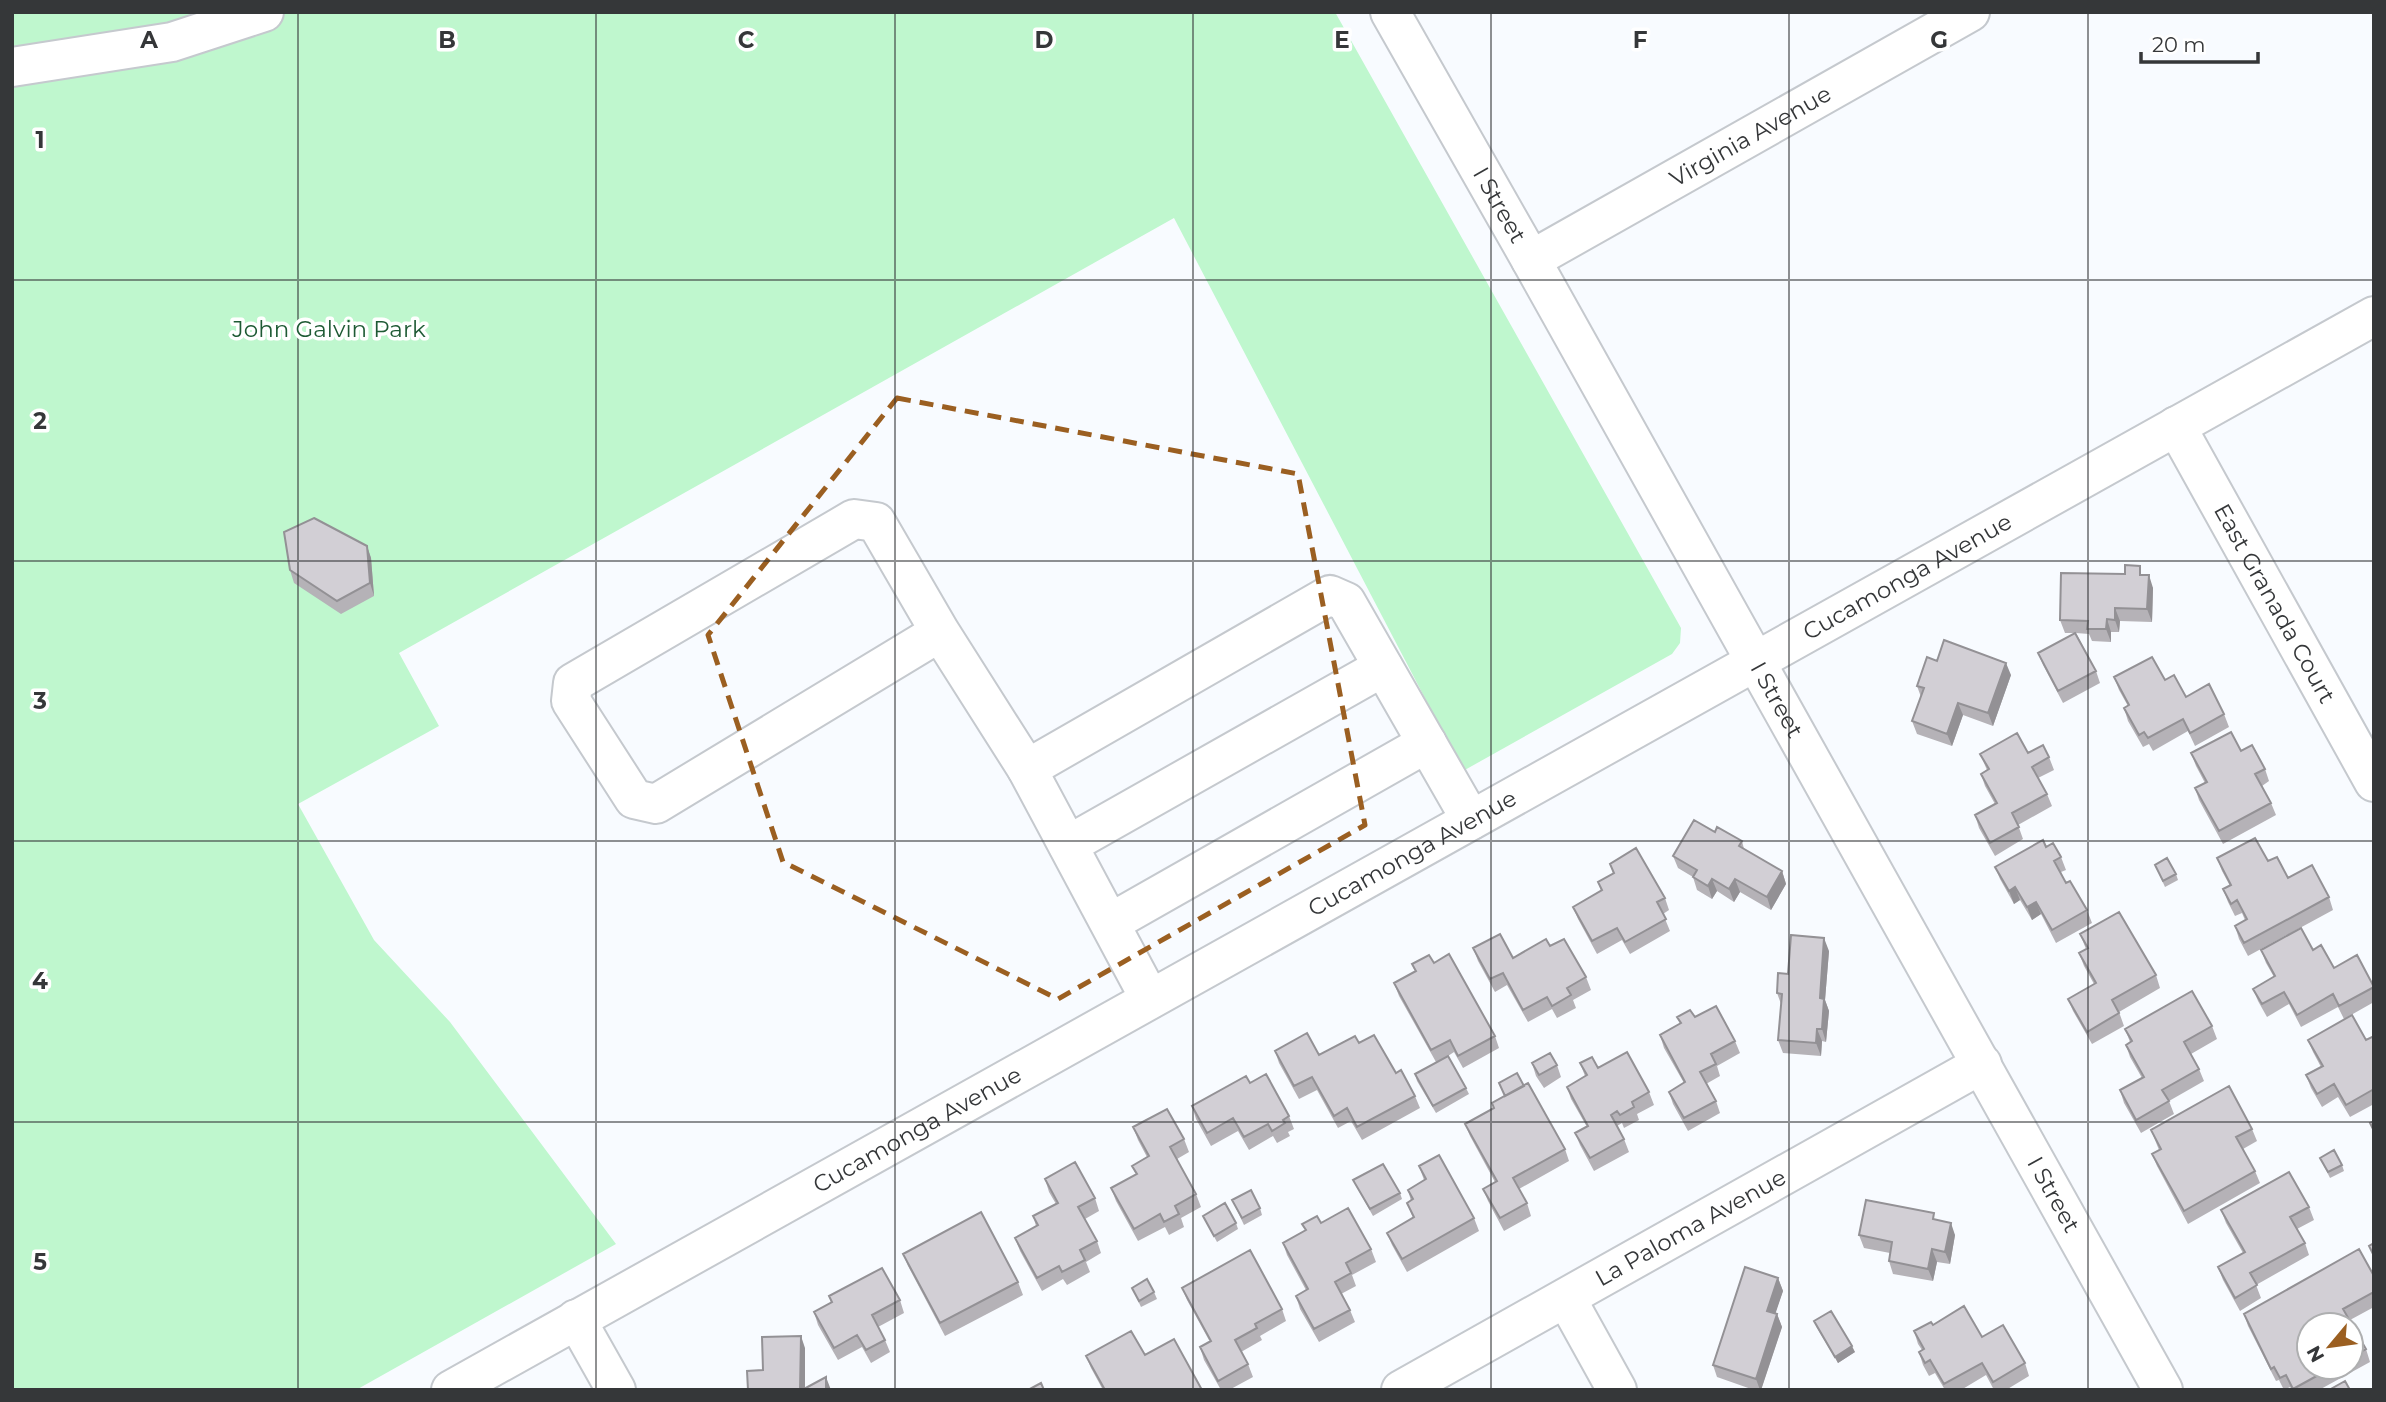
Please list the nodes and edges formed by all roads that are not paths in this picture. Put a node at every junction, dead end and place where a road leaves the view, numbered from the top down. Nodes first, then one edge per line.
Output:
1 (264, 12) edge
2 (1390, 12) edge
3 (1969, 12) edge
4 (12, 67) edge
5 (1531, 260) junction
6 (2374, 316) edge
7 (2176, 426) junction
8 (940, 632) junction
9 (1756, 661) junction
10 (1383, 667) junction
11 (1427, 743) junction
12 (1027, 769) junction
13 (2374, 782) edge
14 (1471, 820) junction
15 (1068, 845) junction
16 (1110, 923) junction
17 (1150, 999) junction
18 (1982, 1064) junction
19 (1566, 1298) junction
20 (576, 1319) junction
21 (451, 1390) edge
22 (616, 1390) edge
23 (1401, 1390) edge
24 (1617, 1390) edge
25 (2163, 1390) edge

1 - 4 street
2 - 5 street, I Street
3 - 5 street, Virginia Avenue
5 - 9 street, I Street
6 - 7 street, Cucamonga Avenue
7 - 9 street, Cucamonga Avenue
7 - 13 street, East Granada Court
8 - 8 street
8 - 12 street
9 - 14 street, Cucamonga Avenue
9 - 18 street, I Street
10 - 11 street
10 - 12 street
10 - 15 street
11 - 14 street
11 - 16 street
12 - 15 street
14 - 17 street, Cucamonga Avenue
15 - 16 street
16 - 17 street
17 - 20 street, Cucamonga Avenue
18 - 19 street, La Paloma Avenue
18 - 25 street, I Street
19 - 23 street, La Paloma Avenue
19 - 24 street
20 - 21 street, Cucamonga Avenue
20 - 22 street

